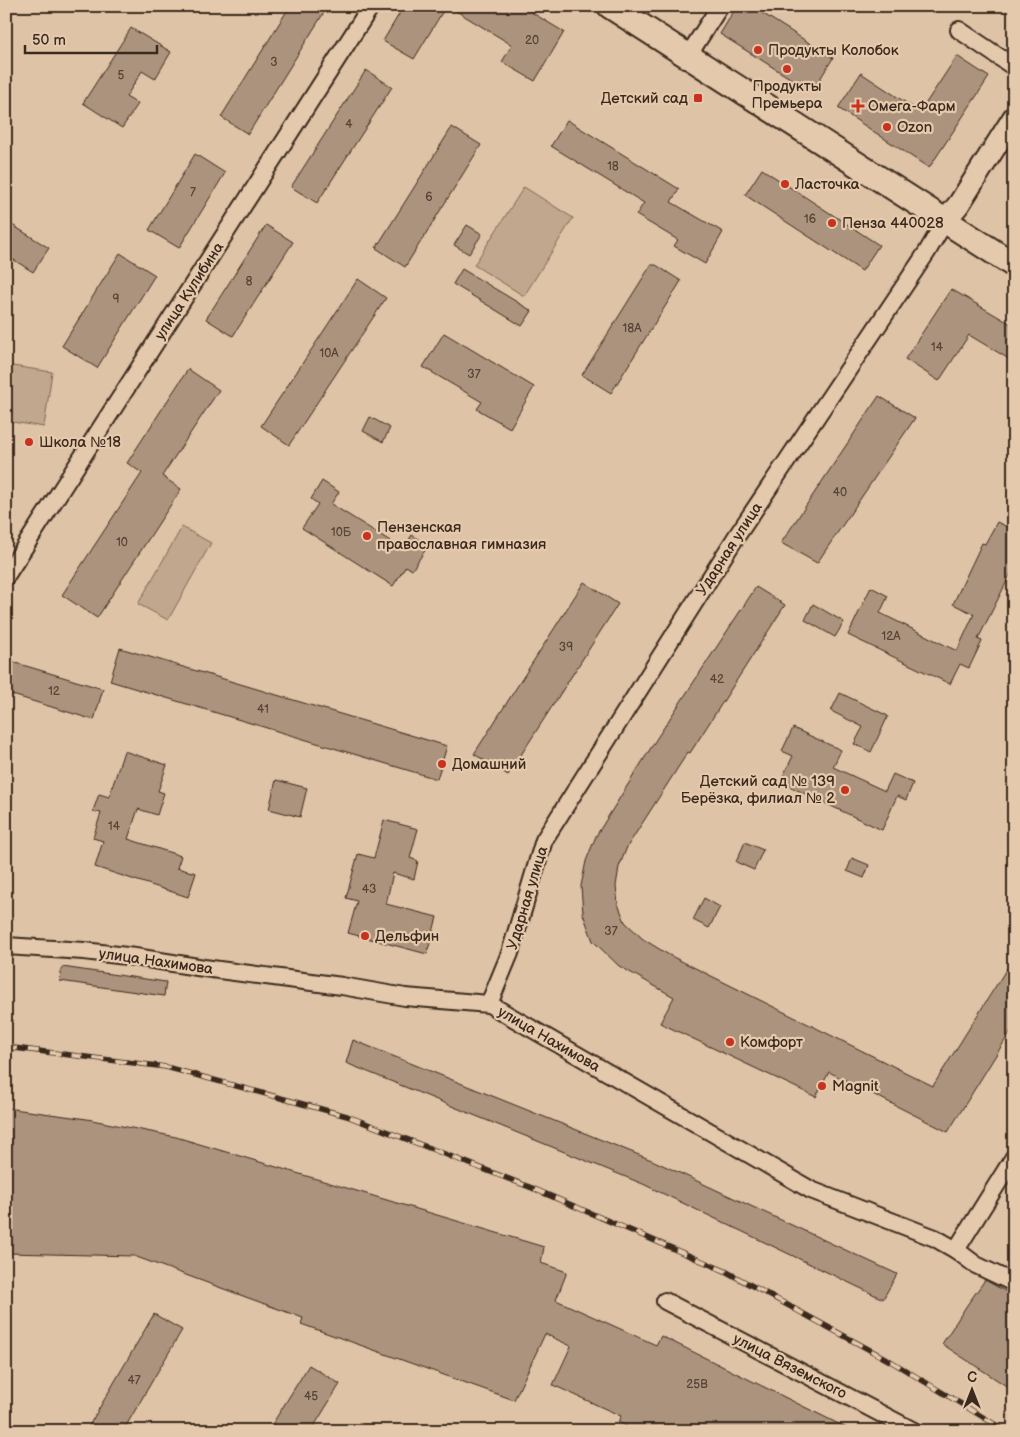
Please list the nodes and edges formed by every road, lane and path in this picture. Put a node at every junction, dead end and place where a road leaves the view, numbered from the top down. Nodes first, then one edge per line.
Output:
1 (371, 6) edge
2 (610, 6) edge
3 (720, 6) edge
4 (959, 30) dead end
5 (688, 56) junction
6 (1014, 67) edge
7 (1014, 116) edge
8 (946, 221) junction
9 (1014, 265) edge
10 (6, 576) edge
11 (6, 946) edge
12 (489, 1004) junction
13 (1014, 1157) edge
14 (956, 1250) junction
15 (1014, 1283) edge
16 (665, 1302) dead end
17 (914, 1431) edge

1 - 10 street, улица Кулибина
2 - 5 main road
3 - 5 street
4 - 6 street
5 - 8 main road
7 - 8 street, Ударная улица
8 - 9 main road
8 - 12 street, Ударная улица
11 - 12 street, улица Нахимова
12 - 14 street, улица Нахимова
13 - 14 street
14 - 15 street, улица Нахимова
16 - 17 street, улица Вяземского

